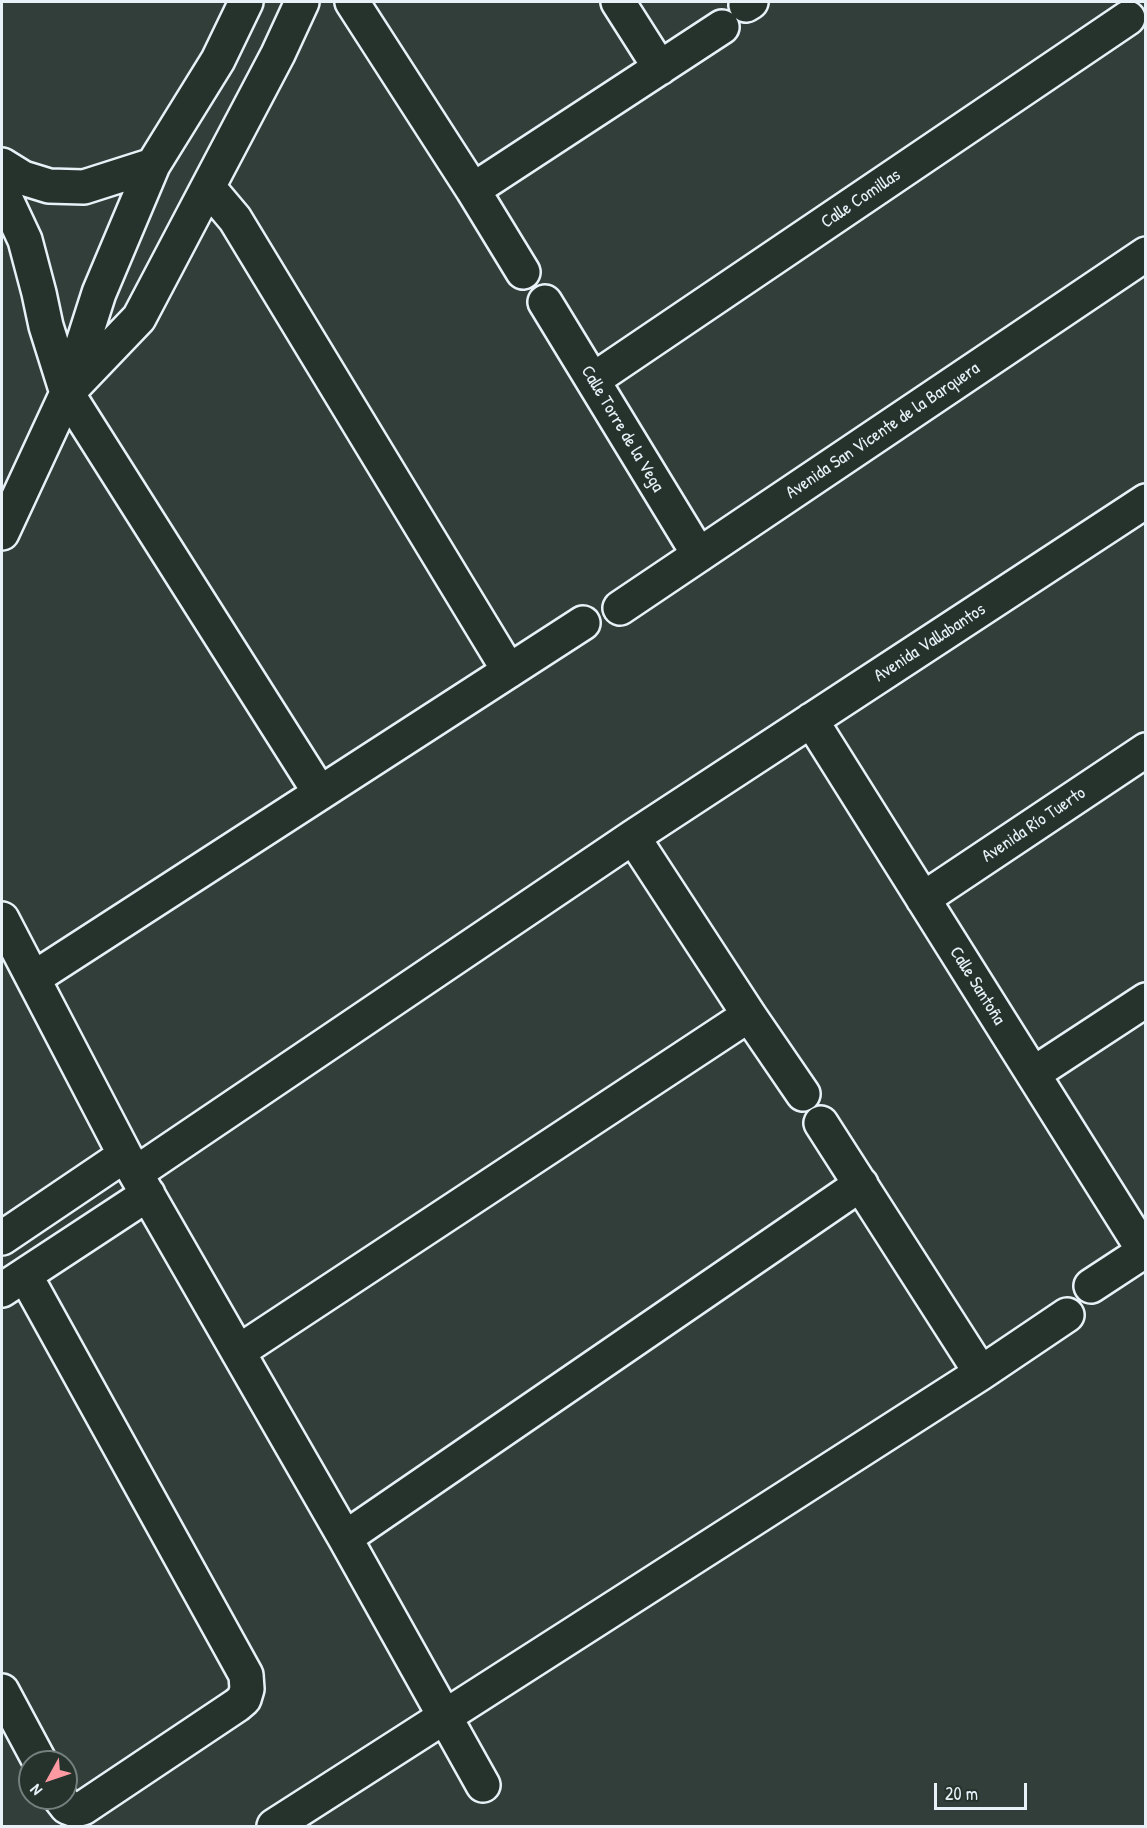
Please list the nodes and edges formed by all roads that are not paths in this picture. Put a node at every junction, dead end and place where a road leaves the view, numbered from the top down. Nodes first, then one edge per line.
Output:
1 (246, 2) edge
2 (302, 2) edge
3 (352, 2) edge
4 (618, 2) edge
5 (1128, 17) edge
6 (722, 27) dead end
7 (660, 68) junction
8 (2, 165) edge
9 (153, 165) junction
10 (207, 187) junction
11 (473, 190) junction
12 (2, 191) edge
13 (1146, 254) edge
14 (523, 272) dead end
15 (545, 303) dead end
16 (593, 380) junction
17 (67, 393) junction
18 (1146, 501) edge
19 (2, 533) edge
20 (699, 555) junction
21 (620, 608) dead end
22 (583, 623) dead end
23 (509, 671) junction
24 (811, 720) junction
25 (1146, 750) edge
26 (320, 793) junction
27 (633, 837) junction
28 (923, 900) junction
29 (2, 919) edge
30 (34, 978) junction
31 (1146, 1000) edge
32 (749, 1016) junction
33 (1033, 1074) junction
34 (803, 1094) dead end
35 (822, 1123) dead end
36 (136, 1174) junction
37 (861, 1184) junction
38 (2, 1238) edge
39 (1145, 1250) edge
40 (13, 1282) edge
41 (1091, 1286) dead end
42 (1067, 1315) dead end
43 (238, 1353) junction
44 (981, 1373) junction
45 (345, 1538) junction
46 (2, 1691) edge
47 (445, 1718) junction
48 (34, 1750) edge
49 (483, 1785) dead end
50 (78, 1809) edge
51 (274, 1827) edge

1 - 9 street
2 - 10 street
3 - 11 street
4 - 7 street
5 - 16 street, Calle Comillas
6 - 7 street
7 - 11 street
8 - 9 street
9 - 17 street
10 - 17 street
10 - 23 street
11 - 14 street
12 - 17 street
13 - 20 street, Avenida San Vicente de la Barquera
15 - 16 street, Calle Torre de la Vega
16 - 20 street, Calle Torre de la Vega
17 - 19 street
17 - 26 street
18 - 24 street, Avenida Vallabantos
20 - 21 street, Avenida San Vicente de la Barquera
22 - 23 street
23 - 26 street
24 - 27 street, Avenida Vallabantos
24 - 28 street, Calle Santoña
25 - 28 street, Avenida Río Tuerto
26 - 30 street
27 - 32 street
27 - 36 street, Avenida Vallabantos
28 - 33 street, Calle Santoña
29 - 30 street
30 - 36 street
31 - 33 street
32 - 34 street
32 - 43 street
33 - 39 street, Calle Santoña
35 - 37 street
36 - 38 street
36 - 40 street
36 - 43 street
37 - 44 street
37 - 45 street
39 - 41 street
40 - 50 street
42 - 44 street
43 - 45 street
44 - 47 street
45 - 47 street
46 - 48 street
47 - 49 street
47 - 51 street

